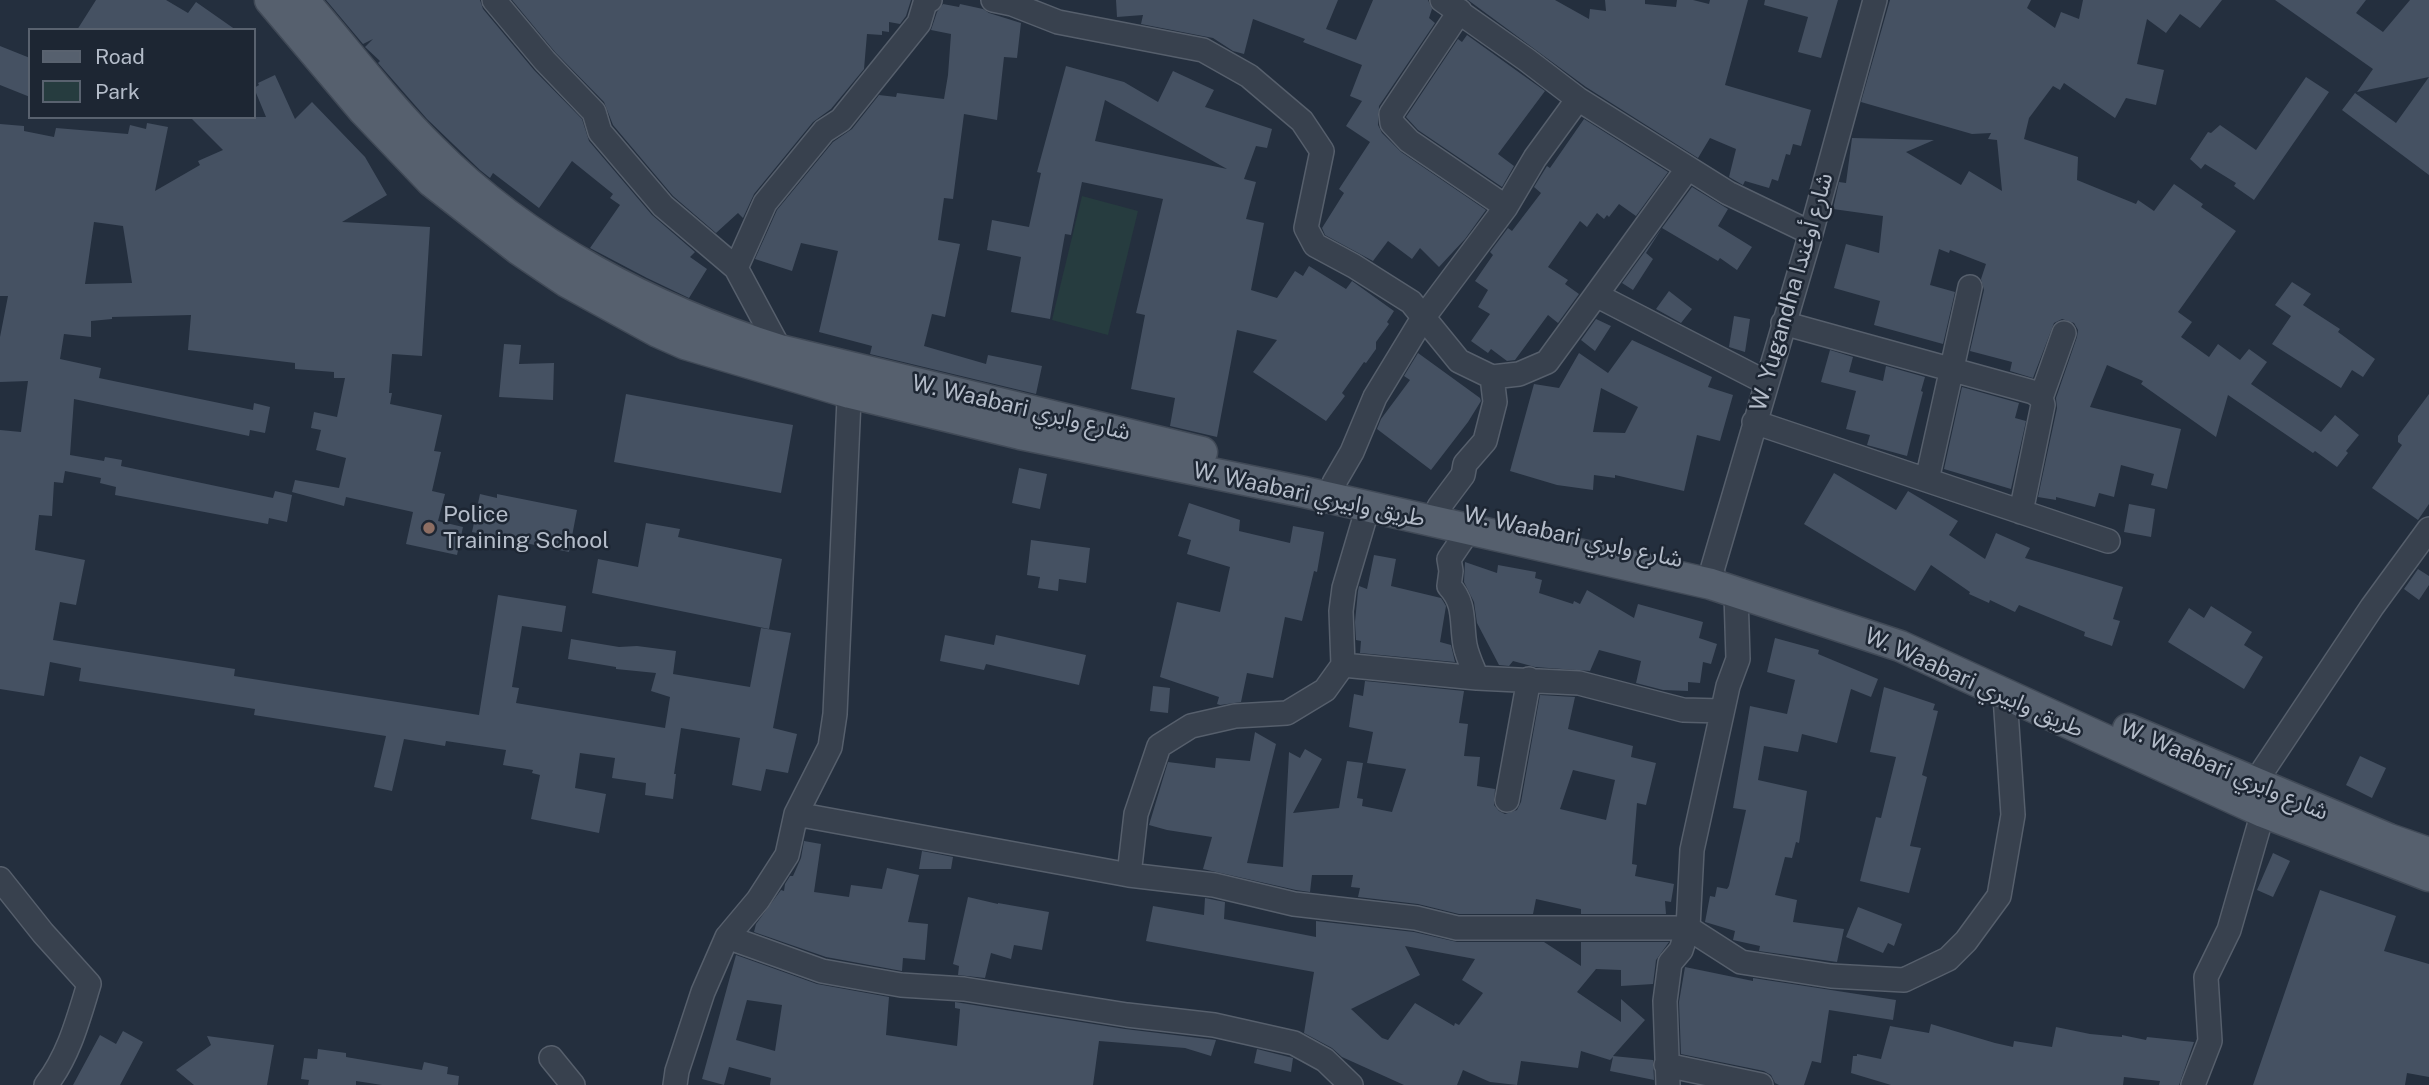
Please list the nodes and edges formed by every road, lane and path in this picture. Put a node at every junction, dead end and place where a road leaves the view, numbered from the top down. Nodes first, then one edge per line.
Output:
1 (270, 0) edge
2 (303, 0) edge
3 (494, 0) edge
4 (930, 0) edge
5 (993, 0) edge
6 (1875, 0) edge
7 (1451, 5) edge
8 (1578, 99) junction
9 (1688, 167) junction
10 (1506, 207) junction
11 (1811, 233) junction
12 (736, 268) junction
13 (1970, 287) dead end
14 (1596, 295) junction
15 (1423, 318) junction
16 (1783, 323) junction
17 (2064, 334) dead end
18 (780, 350) junction
19 (1952, 369) junction
20 (1492, 377) junction
21 (850, 380) junction
22 (1765, 382) junction
23 (2041, 398) junction
24 (1754, 422) junction
25 (1927, 480) junction
26 (1334, 483) junction
27 (1368, 507) junction
28 (1439, 507) junction
29 (2021, 512) junction
30 (2429, 529) edge
31 (1468, 531) junction
32 (2108, 541) dead end
33 (1720, 582) junction
34 (1343, 665) junction
35 (1477, 678) junction
36 (1529, 679) junction
37 (2005, 696) junction
38 (1722, 711) junction
39 (2255, 784) junction
40 (1507, 800) dead end
41 (2263, 812) junction
42 (796, 814) junction
43 (2429, 853) edge
44 (1129, 875) junction
45 (2429, 876) edge
46 (0, 879) edge
47 (1688, 928) junction
48 (727, 937) junction
49 (551, 1058) dead end
50 (1667, 1075) edge
51 (46, 1085) edge
52 (573, 1085) edge
53 (675, 1085) edge
54 (1351, 1085) edge
55 (1761, 1085) edge
56 (2193, 1085) edge

1 - 21 main road, W. Waabari طريق وابيري
2 - 18 main road, W. Waabari شارع وابري
3 - 12 street
4 - 12 street
5 - 15 street
6 - 11 street, W. Yugandha شارع أوغندا
7 - 8 street
7 - 10 street
8 - 9 street
8 - 10 street
9 - 11 street
9 - 14 street
10 - 15 street
11 - 16 street, W. Yugandha شارع أوغندا
12 - 18 street
13 - 19 street
14 - 20 street
14 - 22 street
15 - 20 street
15 - 26 street
16 - 19 street
16 - 22 street, W. Yugandha شارع أوغندا
17 - 23 street
18 - 21 main road, W. Waabari شارع وابري
19 - 23 street
19 - 25 street
20 - 28 street
21 - 26 main road, W. Waabari شارع وابري
21 - 27 main road, W. Waabari طريق وابيري
21 - 42 street
22 - 24 street, W. Yugandha شارع أوغندا
23 - 29 street
24 - 25 street
24 - 33 street, W. Yugandha شارع أوغندا
25 - 29 street
26 - 28 main road, W. Waabari شارع وابري
27 - 31 main road, W. Waabari طريق وابيري
27 - 34 street
28 - 33 main road, W. Waabari شارع وابري
29 - 32 street
30 - 39 street
31 - 33 main road, W. Waabari طريق وابيري
31 - 35 street
33 - 37 main road, W. Waabari طريق وابيري
33 - 38 street, W. Yugandha شارع أوغندا
33 - 39 main road, W. Waabari شارع وابري
34 - 35 street
34 - 44 street
35 - 36 street
36 - 38 street
36 - 40 street
37 - 41 main road, W. Waabari طريق وابيري
37 - 47 street
38 - 47 street, W. Yugandha شارع أوغندا
39 - 43 main road, W. Waabari شارع وابري
41 - 45 main road, W. Waabari طريق وابيري
41 - 56 street
42 - 44 street
42 - 48 street
44 - 47 street
46 - 51 street
47 - 50 street
48 - 53 street
48 - 54 street
49 - 52 street
50 - 55 street

